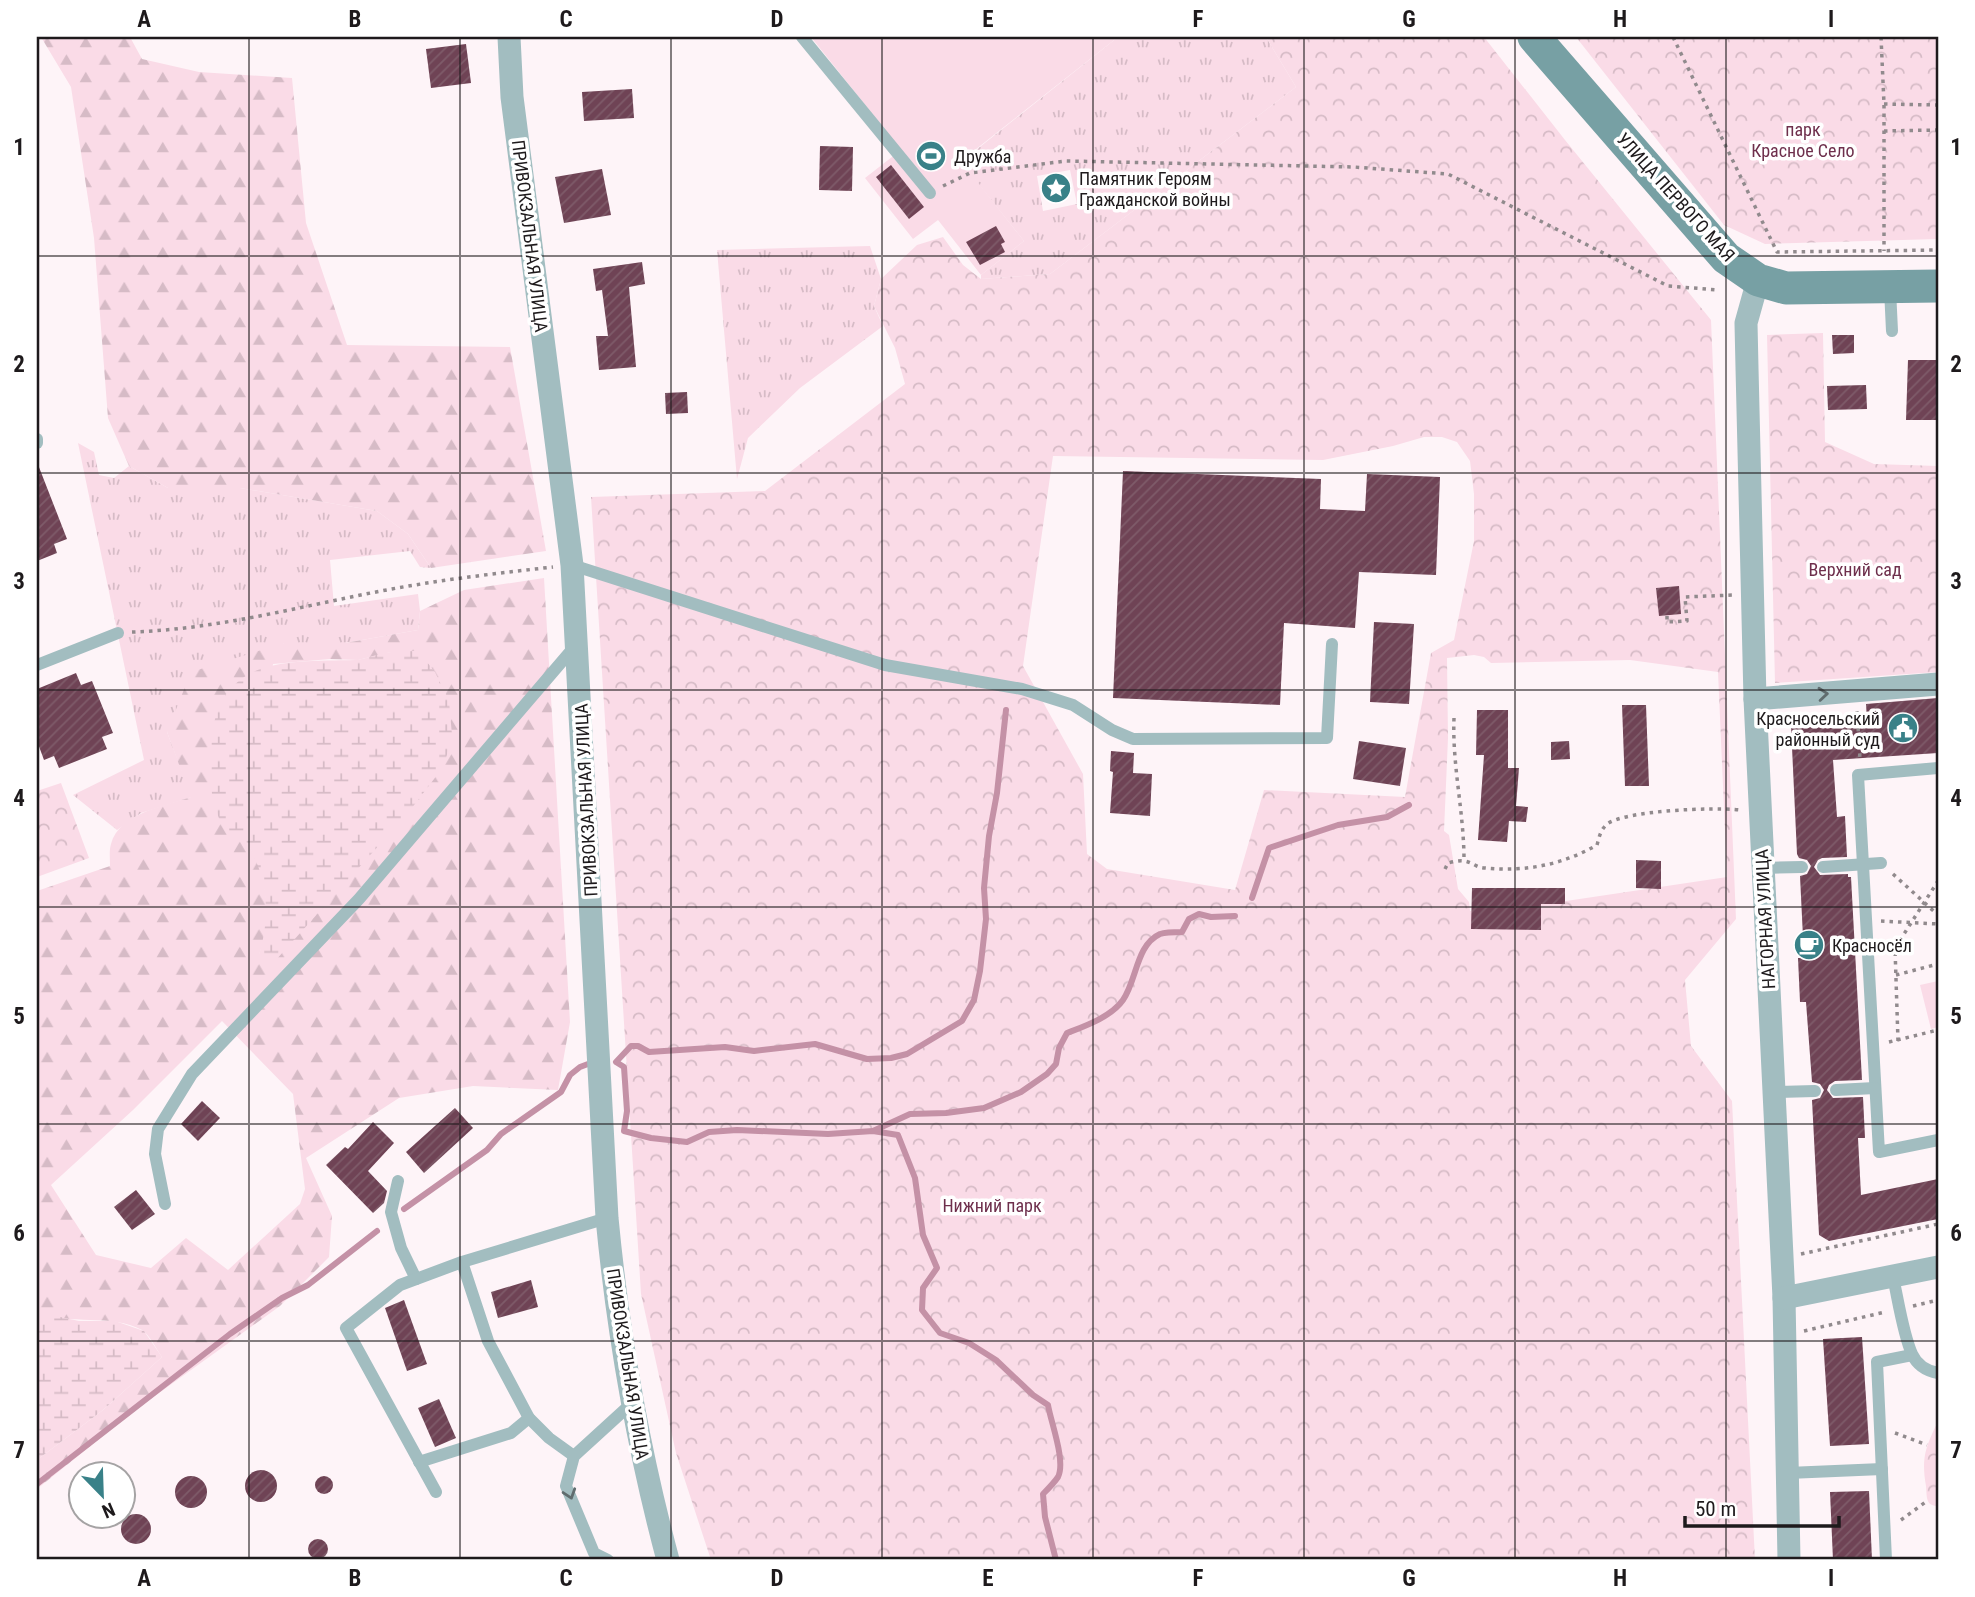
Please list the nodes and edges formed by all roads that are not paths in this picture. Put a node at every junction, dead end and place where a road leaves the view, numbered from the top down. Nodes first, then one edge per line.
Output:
1 (509, 37) edge
2 (802, 37) edge
3 (1534, 37) edge
4 (930, 193) road end
5 (1758, 280) junction
6 (1938, 286) edge
7 (1890, 287) junction
8 (1892, 331) dead end
9 (572, 565) junction
10 (118, 633) road end
11 (577, 643) junction
12 (1332, 644) dead end
13 (37, 665) edge
14 (1938, 684) edge
15 (1755, 699) junction
16 (1938, 768) edge
17 (1881, 863) road end
18 (1863, 866) junction
19 (1802, 867) dead end
20 (1823, 867) dead end
21 (1763, 868) junction
22 (1875, 1088) junction
23 (1836, 1090) dead end
24 (1815, 1091) dead end
25 (1774, 1092) junction
26 (1938, 1140) edge
27 (398, 1181) dead end
28 (165, 1204) dead end
29 (607, 1218) junction
30 (462, 1262) junction
31 (1938, 1267) edge
32 (1893, 1277) junction
33 (416, 1279) junction
34 (1784, 1298) junction
35 (1912, 1355) junction
36 (1938, 1373) edge
37 (631, 1404) junction
38 (529, 1418) junction
39 (574, 1456) junction
40 (419, 1462) junction
41 (1882, 1469) junction
42 (1787, 1474) junction
43 (436, 1492) dead end
44 (608, 1560) edge
45 (668, 1560) edge
46 (1789, 1560) edge
47 (1886, 1560) edge

1 - 9 street, ПРИВОКЗАЛЬНАЯ УЛИЦА
2 - 4 lane
3 - 5 main road, УЛИЦА ПЕРВОГО МАЯ
5 - 7 main road, УЛИЦА ПЕРВОГО МАЯ
5 - 15 street, НАГОРНАЯ УЛИЦА
6 - 7 main road, УЛИЦА ПЕРВОГО МАЯ
7 - 8 lane
9 - 11 street, ПРИВОКЗАЛЬНАЯ УЛИЦА
9 - 12 lane
10 - 13 lane
11 - 28 lane
11 - 29 street, ПРИВОКЗАЛЬНАЯ УЛИЦА
15 -> 14 street
15 - 21 street, НАГОРНАЯ УЛИЦА
16 - 18 lane
17 - 18 lane
18 - 20 lane
18 - 22 lane
19 - 21 lane
21 - 25 street, НАГОРНАЯ УЛИЦА
22 - 23 lane
22 - 26 lane
24 - 25 lane
25 - 34 street, НАГОРНАЯ УЛИЦА
27 - 33 lane
29 - 30 lane
29 - 37 street, ПРИВОКЗАЛЬНАЯ УЛИЦА
30 - 33 lane
30 - 38 lane
31 - 32 street
32 - 34 street
32 - 35 lane
33 - 40 lane
34 - 42 street, НАГОРНАЯ УЛИЦА
35 - 36 lane
35 - 41 lane
37 - 39 lane
37 - 45 street, ПРИВОКЗАЛЬНАЯ УЛИЦА
38 - 39 lane
38 - 40 lane
39 -> 44 lane
40 - 43 lane
41 - 42 lane
41 - 47 lane
42 - 46 street, НАГОРНАЯ УЛИЦА

